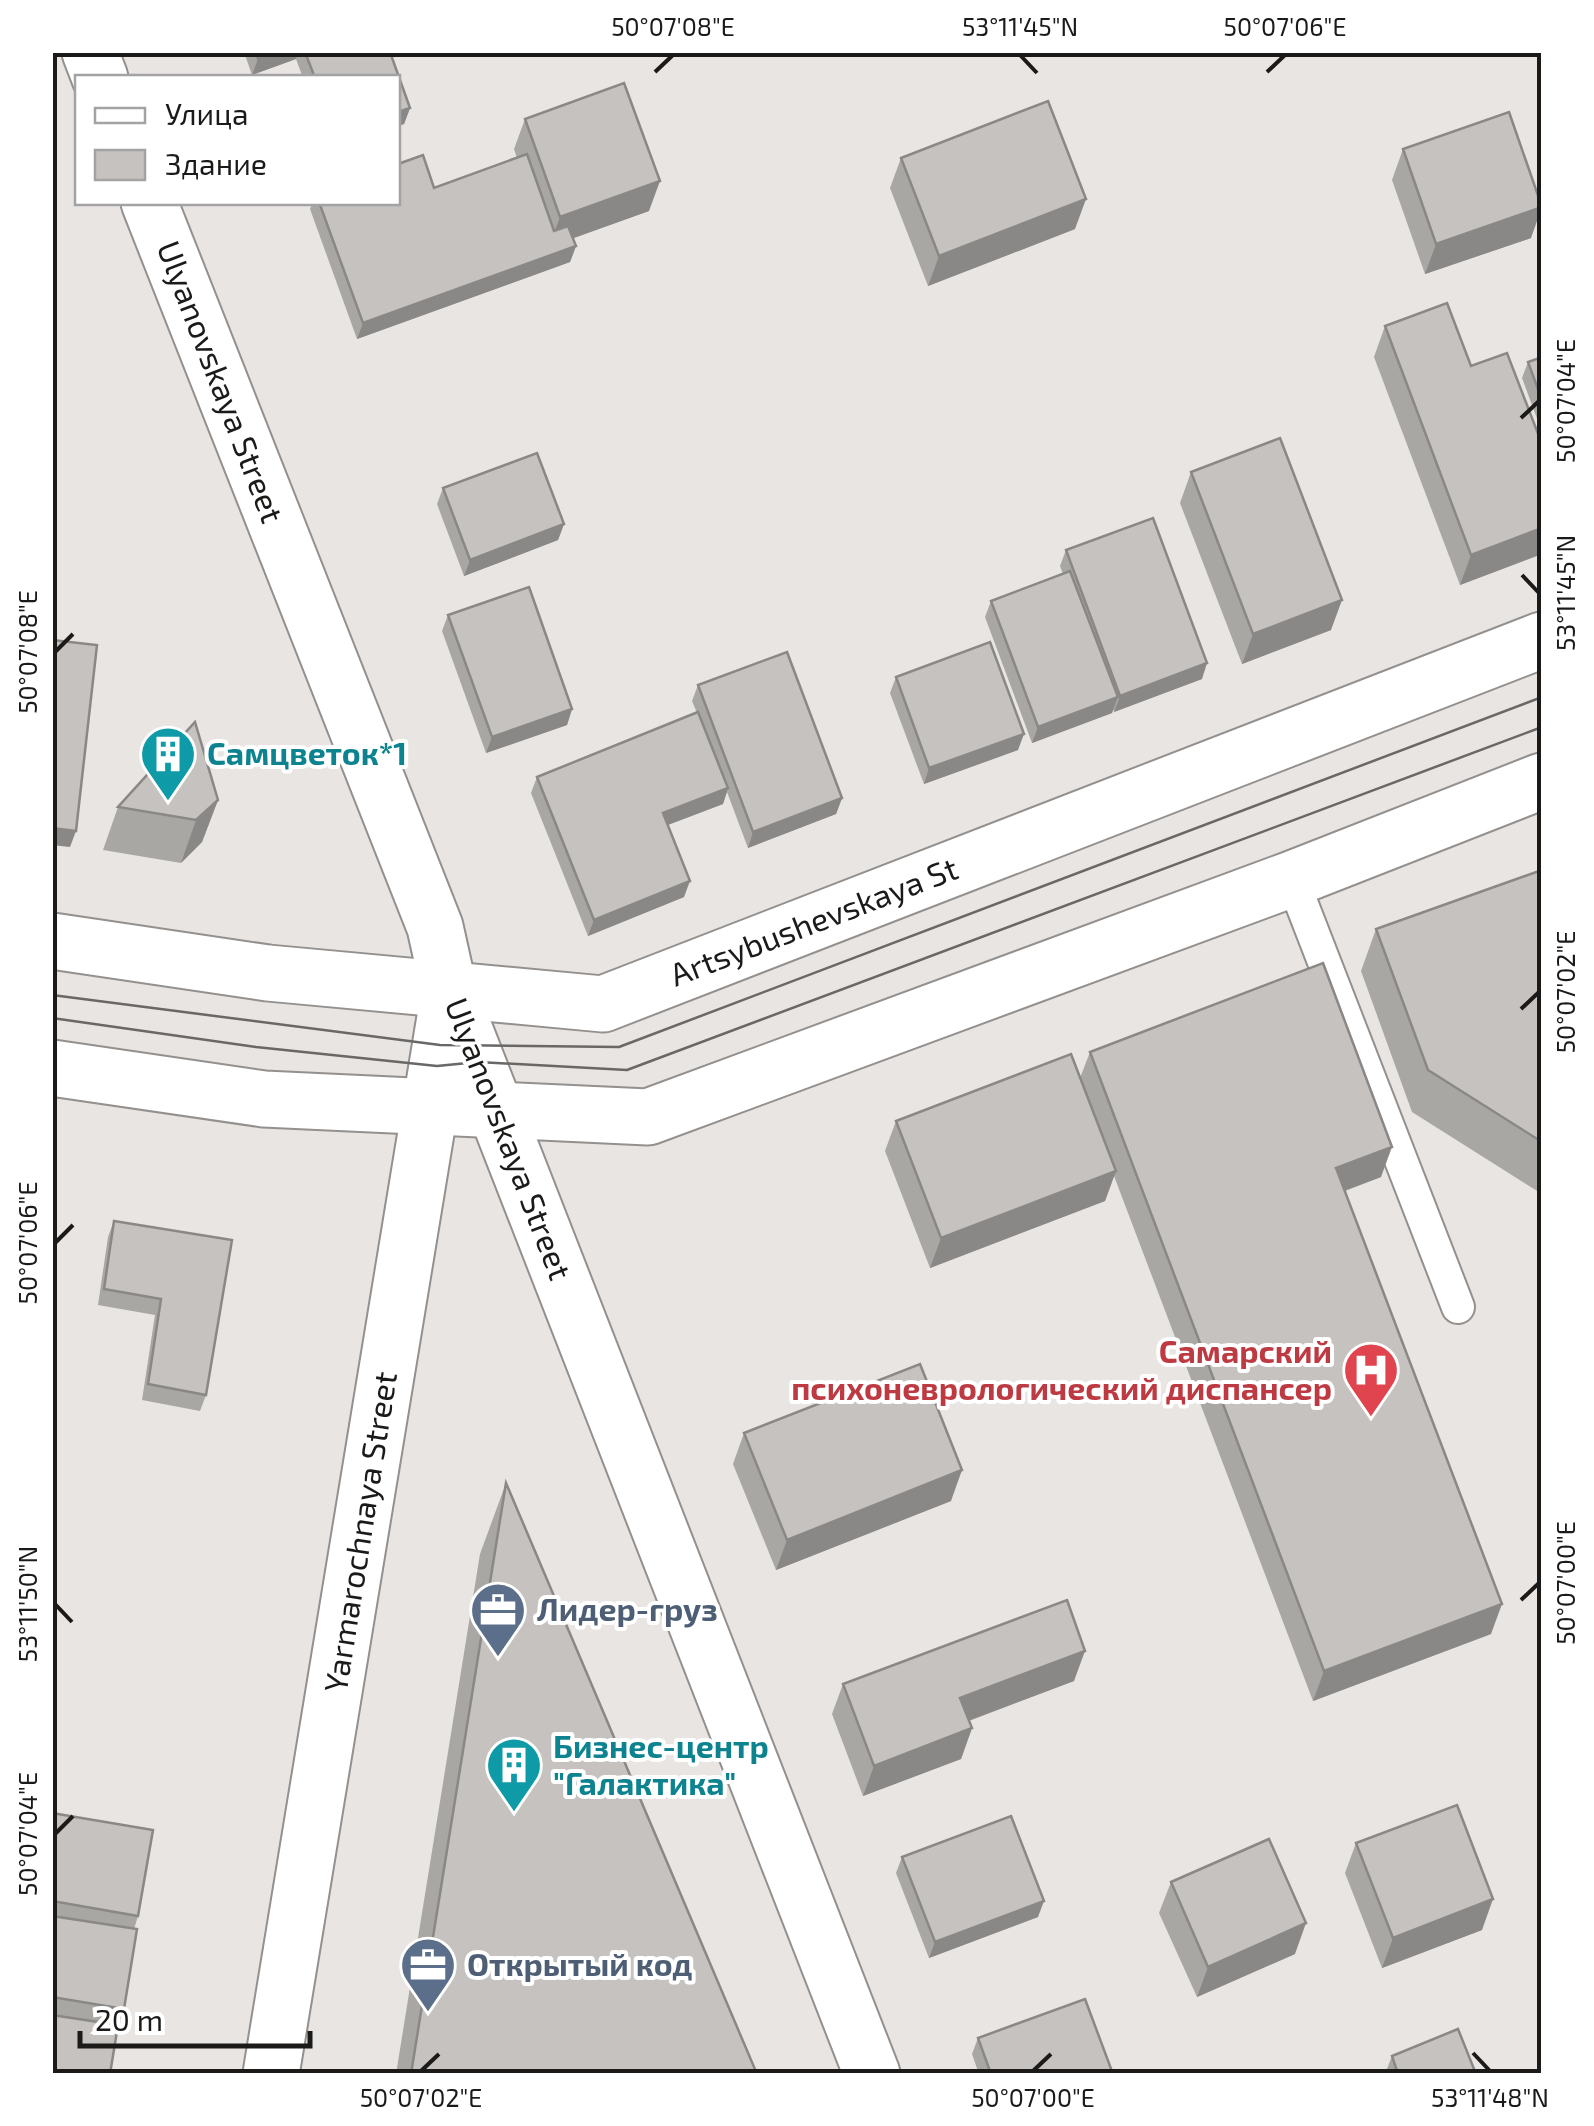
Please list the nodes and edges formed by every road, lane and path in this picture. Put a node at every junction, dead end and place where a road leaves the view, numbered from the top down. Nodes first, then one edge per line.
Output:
1 (150, 205) edge
2 (1542, 640) edge
3 (1542, 780) edge
4 (1292, 880) junction
5 (52, 941) edge
6 (449, 990) junction
7 (52, 1068) edge
8 (430, 1110) junction
9 (497, 1113) junction
10 (1458, 1307) dead end
11 (272, 2074) edge
12 (872, 2074) edge

1 - 6 street, Ulyanovskaya Street
2 - 6 street, Artsybushevskaya St
3 - 4 street
4 - 9 street
4 - 10 lane
5 - 6 street, Artsybushevskaya St
6 - 8 street, Yarmarochnaya Street
6 - 9 street, Ulyanovskaya Street
7 - 8 street
8 - 9 street
8 - 11 street, Yarmarochnaya Street
9 - 12 street, Ulyanovskaya Street

